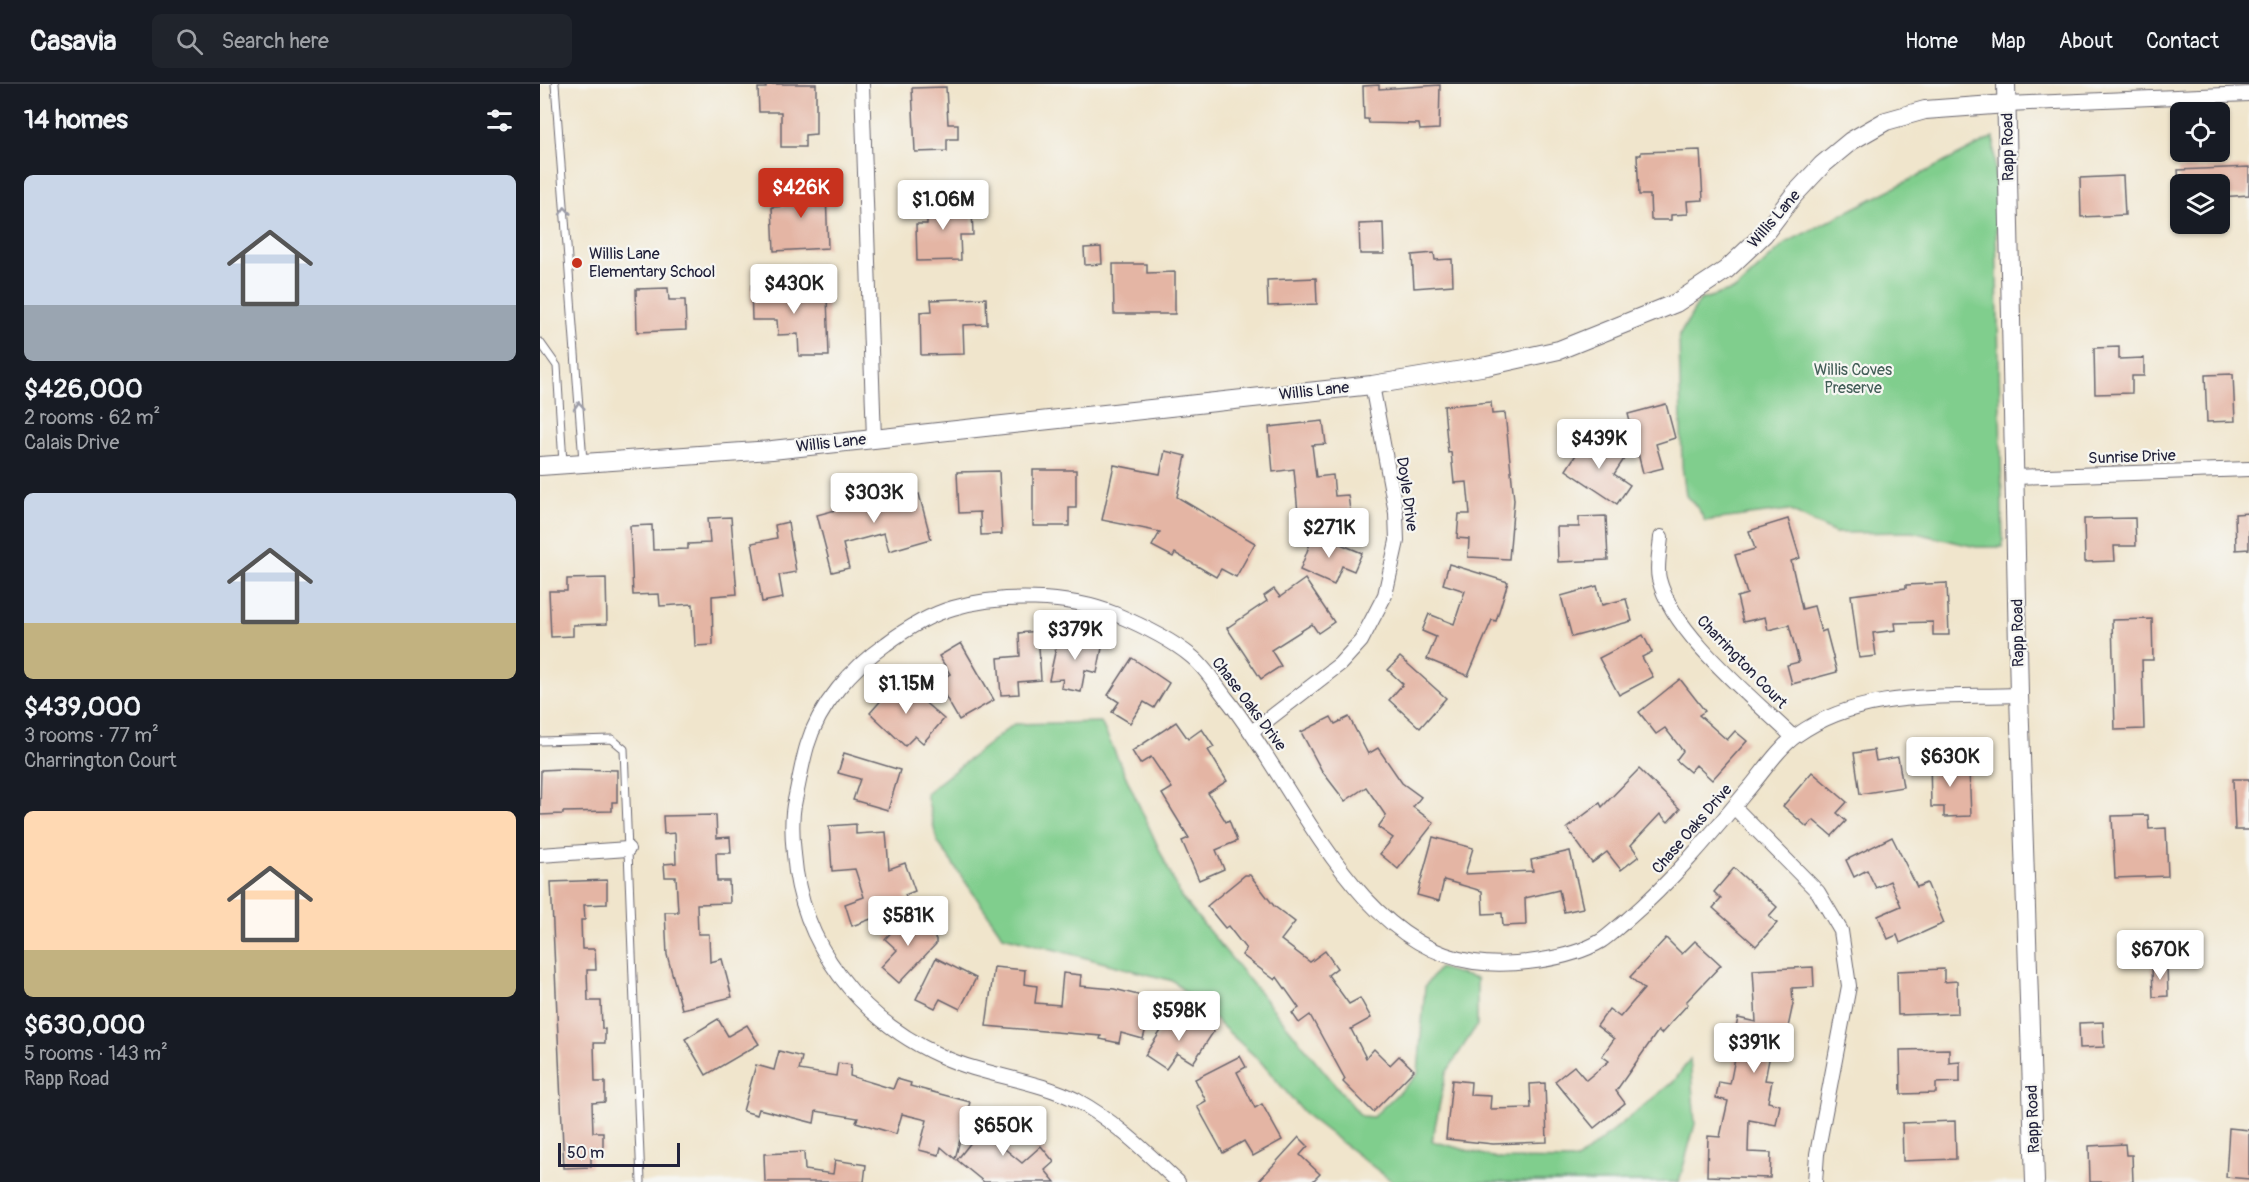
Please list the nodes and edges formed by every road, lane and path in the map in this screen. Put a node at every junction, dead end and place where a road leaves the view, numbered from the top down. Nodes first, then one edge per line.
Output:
1 (555, 84) edge
2 (862, 84) edge
3 (2006, 84) edge
4 (2249, 94) edge
5 (2007, 104) junction
6 (540, 342) edge
7 (1372, 385) junction
8 (874, 439) junction
9 (583, 464) junction
10 (563, 465) junction
11 (540, 466) edge
12 (2249, 469) edge
13 (2015, 477) junction
14 (1661, 537) dead end
15 (2019, 695) junction
16 (1253, 731) junction
17 (1793, 737) junction
18 (540, 741) edge
19 (1734, 807) junction
20 (628, 849) junction
21 (540, 855) edge
22 (641, 1182) edge
23 (1178, 1182) edge
24 (1815, 1182) edge
25 (2035, 1182) edge

9 -> 1 lane
2 - 8 street
3 - 5 street, Rapp Road
4 - 5 street
5 - 7 street, Willis Lane
5 - 13 street, Rapp Road
6 - 10 lane
7 - 8 street, Willis Lane
7 - 16 street, Doyle Drive
8 - 9 street, Willis Lane
9 - 10 street, Willis Lane
10 - 11 street, Willis Lane
12 - 13 street, Sunrise Drive
13 - 15 street, Rapp Road
14 - 17 street, Charrington Court
15 - 17 street, Chase Oaks Drive
15 - 25 street, Rapp Road
16 - 19 street, Chase Oaks Drive
16 - 23 street, Chase Oaks Drive
17 - 19 street, Chase Oaks Drive
18 - 20 lane
19 - 24 street
20 - 21 street
20 - 22 lane

